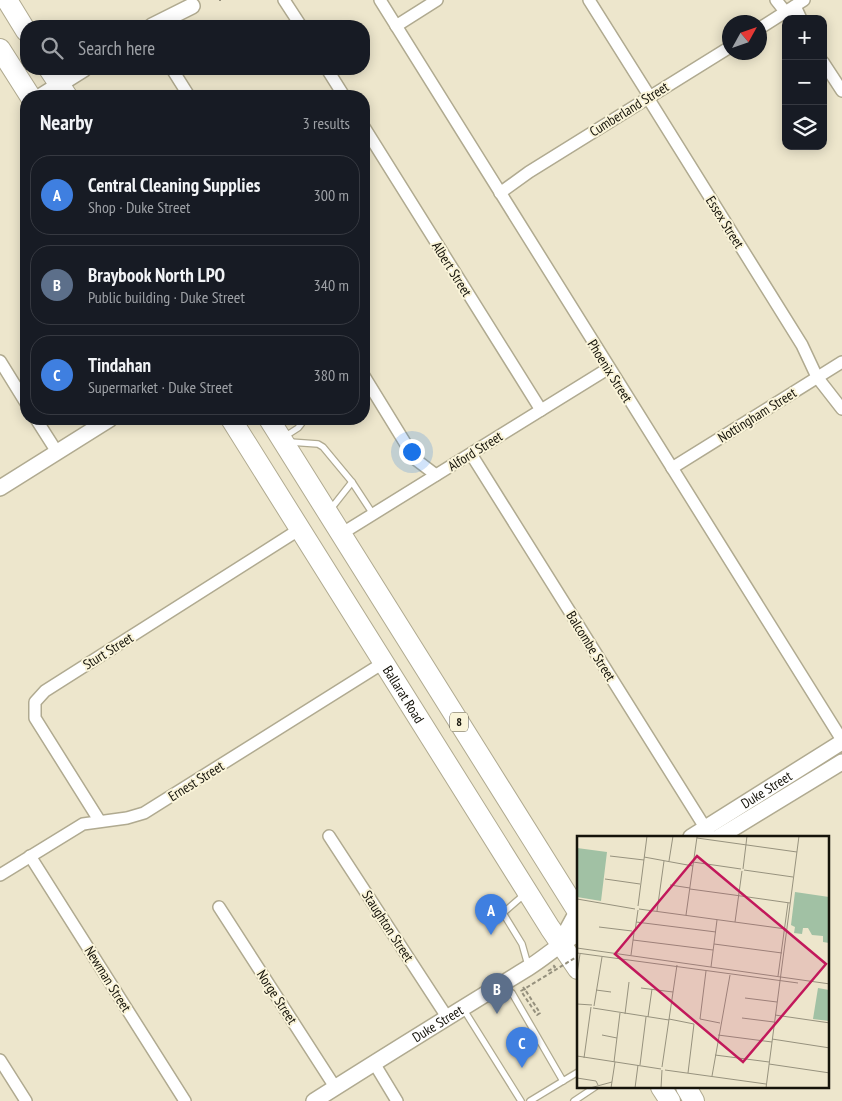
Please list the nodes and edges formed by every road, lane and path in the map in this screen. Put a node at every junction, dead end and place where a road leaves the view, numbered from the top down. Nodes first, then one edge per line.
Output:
1 (7, 0) edge
2 (175, 0) edge
3 (284, 0) edge
4 (380, 0) edge
5 (437, 0) edge
6 (589, 0) edge
7 (770, 0) edge
8 (776, 0) edge
9 (194, 1) edge
10 (790, 11) edge
11 (157, 20) edge
12 (161, 20) edge
13 (297, 20) edge
14 (20, 21) edge
15 (767, 24) edge
16 (396, 26) junction
17 (0, 49) edge
18 (722, 52) edge
19 (827, 68) edge
20 (73, 75) edge
21 (176, 75) edge
22 (331, 75) edge
23 (58, 83) edge
24 (26, 90) edge
25 (185, 90) edge
26 (340, 90) edge
27 (842, 92) edge
28 (649, 97) junction
29 (370, 137) edge
30 (499, 191) junction
31 (0, 361) edge
32 (842, 362) edge
33 (609, 368) junction
34 (821, 375) junction
35 (370, 386) edge
36 (20, 393) edge
37 (841, 408) edge
38 (541, 410) junction
39 (40, 425) edge
40 (100, 425) edge
41 (235, 425) edge
42 (273, 425) edge
43 (300, 425) edge
44 (282, 440) junction
45 (57, 452) junction
46 (471, 454) junction
47 (672, 468) junction
48 (436, 475) junction
49 (352, 482) junction
50 (0, 488) edge
51 (328, 512) junction
52 (373, 514) junction
53 (300, 529) junction
54 (341, 534) junction
55 (383, 662) junction
56 (842, 741) edge
57 (842, 762) edge
58 (99, 820) junction
59 (708, 833) edge
60 (329, 836) dead end
61 (695, 836) edge
62 (722, 836) edge
63 (30, 856) junction
64 (0, 875) edge
65 (527, 892) junction
66 (219, 907) dead end
67 (577, 909) edge
68 (577, 913) edge
69 (577, 935) edge
70 (560, 944) junction
71 (577, 957) edge
72 (529, 968) junction
73 (577, 968) edge
74 (498, 986) junction
75 (524, 989) edge
76 (524, 989) edge
77 (524, 989) edge
78 (462, 1007) junction
79 (446, 1017) junction
80 (0, 1060) edge
81 (374, 1063) junction
82 (577, 1073) edge
83 (563, 1081) junction
84 (335, 1087) junction
85 (594, 1088) edge
86 (661, 1088) edge
87 (687, 1088) edge
88 (534, 1100) edge
89 (26, 1101) edge
90 (185, 1101) edge
91 (314, 1101) edge
92 (397, 1101) edge
93 (521, 1101) edge
94 (574, 1101) edge
95 (670, 1101) edge
96 (694, 1101) edge

1 - 14 highway
2 - 11 street
3 - 13 street
4 - 16 street, Phoenix Street
5 - 16 street
6 - 28 street, Essex Street
7 - 10 street
8 - 10 street
9 - 12 street
10 - 15 street
16 - 30 street, Phoenix Street
17 - 24 highway
18 - 28 street, Cumberland Street
19 - 27 street
20 - 23 street
21 - 25 street
22 - 26 street
28 - 30 street, Cumberland Street
28 - 34 street, Essex Street
29 - 38 street, Albert Street
30 - 33 street, Phoenix Street
31 - 36 street
32 - 34 street, Nottingham Street
33 - 38 street, Alford Street
33 - 47 street, Phoenix Street
34 - 37 street, Essex Street
34 - 47 street, Nottingham Street
35 - 48 street
38 - 46 street, Alford Street
39 - 45 street
40 - 45 street
41 - 53 highway, Ballarat Road / 8
42 - 44 highway, 8
43 - 44 lane
44 - 49 lane
44 - 51 highway, 8
45 - 50 street
46 - 48 street, Alford Street
46 - 59 street, Balcombe Street
47 - 56 street, Phoenix Street
48 - 52 street, Alford Street
49 - 51 lane
49 - 52 lane
51 - 54 highway, 8
52 - 54 street, Alford Street
53 - 55 highway, Ballarat Road / 8
53 - 58 street, Sturt Street
54 - 67 highway, 8
55 - 58 street, Ernest Street
55 - 65 highway, Ballarat Road / 8
56 - 59 street, Duke Street
57 - 62 street, Duke Street
58 - 63 street, Ernest Street
59 - 61 street, Duke Street
60 - 79 street, Staughton Street
63 - 64 street, Ernest Street
63 - 90 street, Newman Street
65 - 70 highway, Ballarat Road / 8
65 - 72 lane
66 - 84 street, Norge Street
68 - 70 street, Duke Street
69 - 70 street, Duke Street
70 - 72 street, Duke Street
70 - 73 highway, Ballarat Road / 8
71 - 75 path, bridge
72 - 74 street, Duke Street
74 - 78 street, Duke Street
74 - 83 lane
76 - 77 path, bridge
78 - 79 street, Duke Street
78 - 93 lane
79 - 81 street, Duke Street
80 - 89 street
81 - 84 street, Duke Street
81 - 92 street
82 - 83 lane
83 - 88 lane
84 - 91 street, Duke Street
85 - 94 lane
86 - 95 highway
87 - 96 highway

